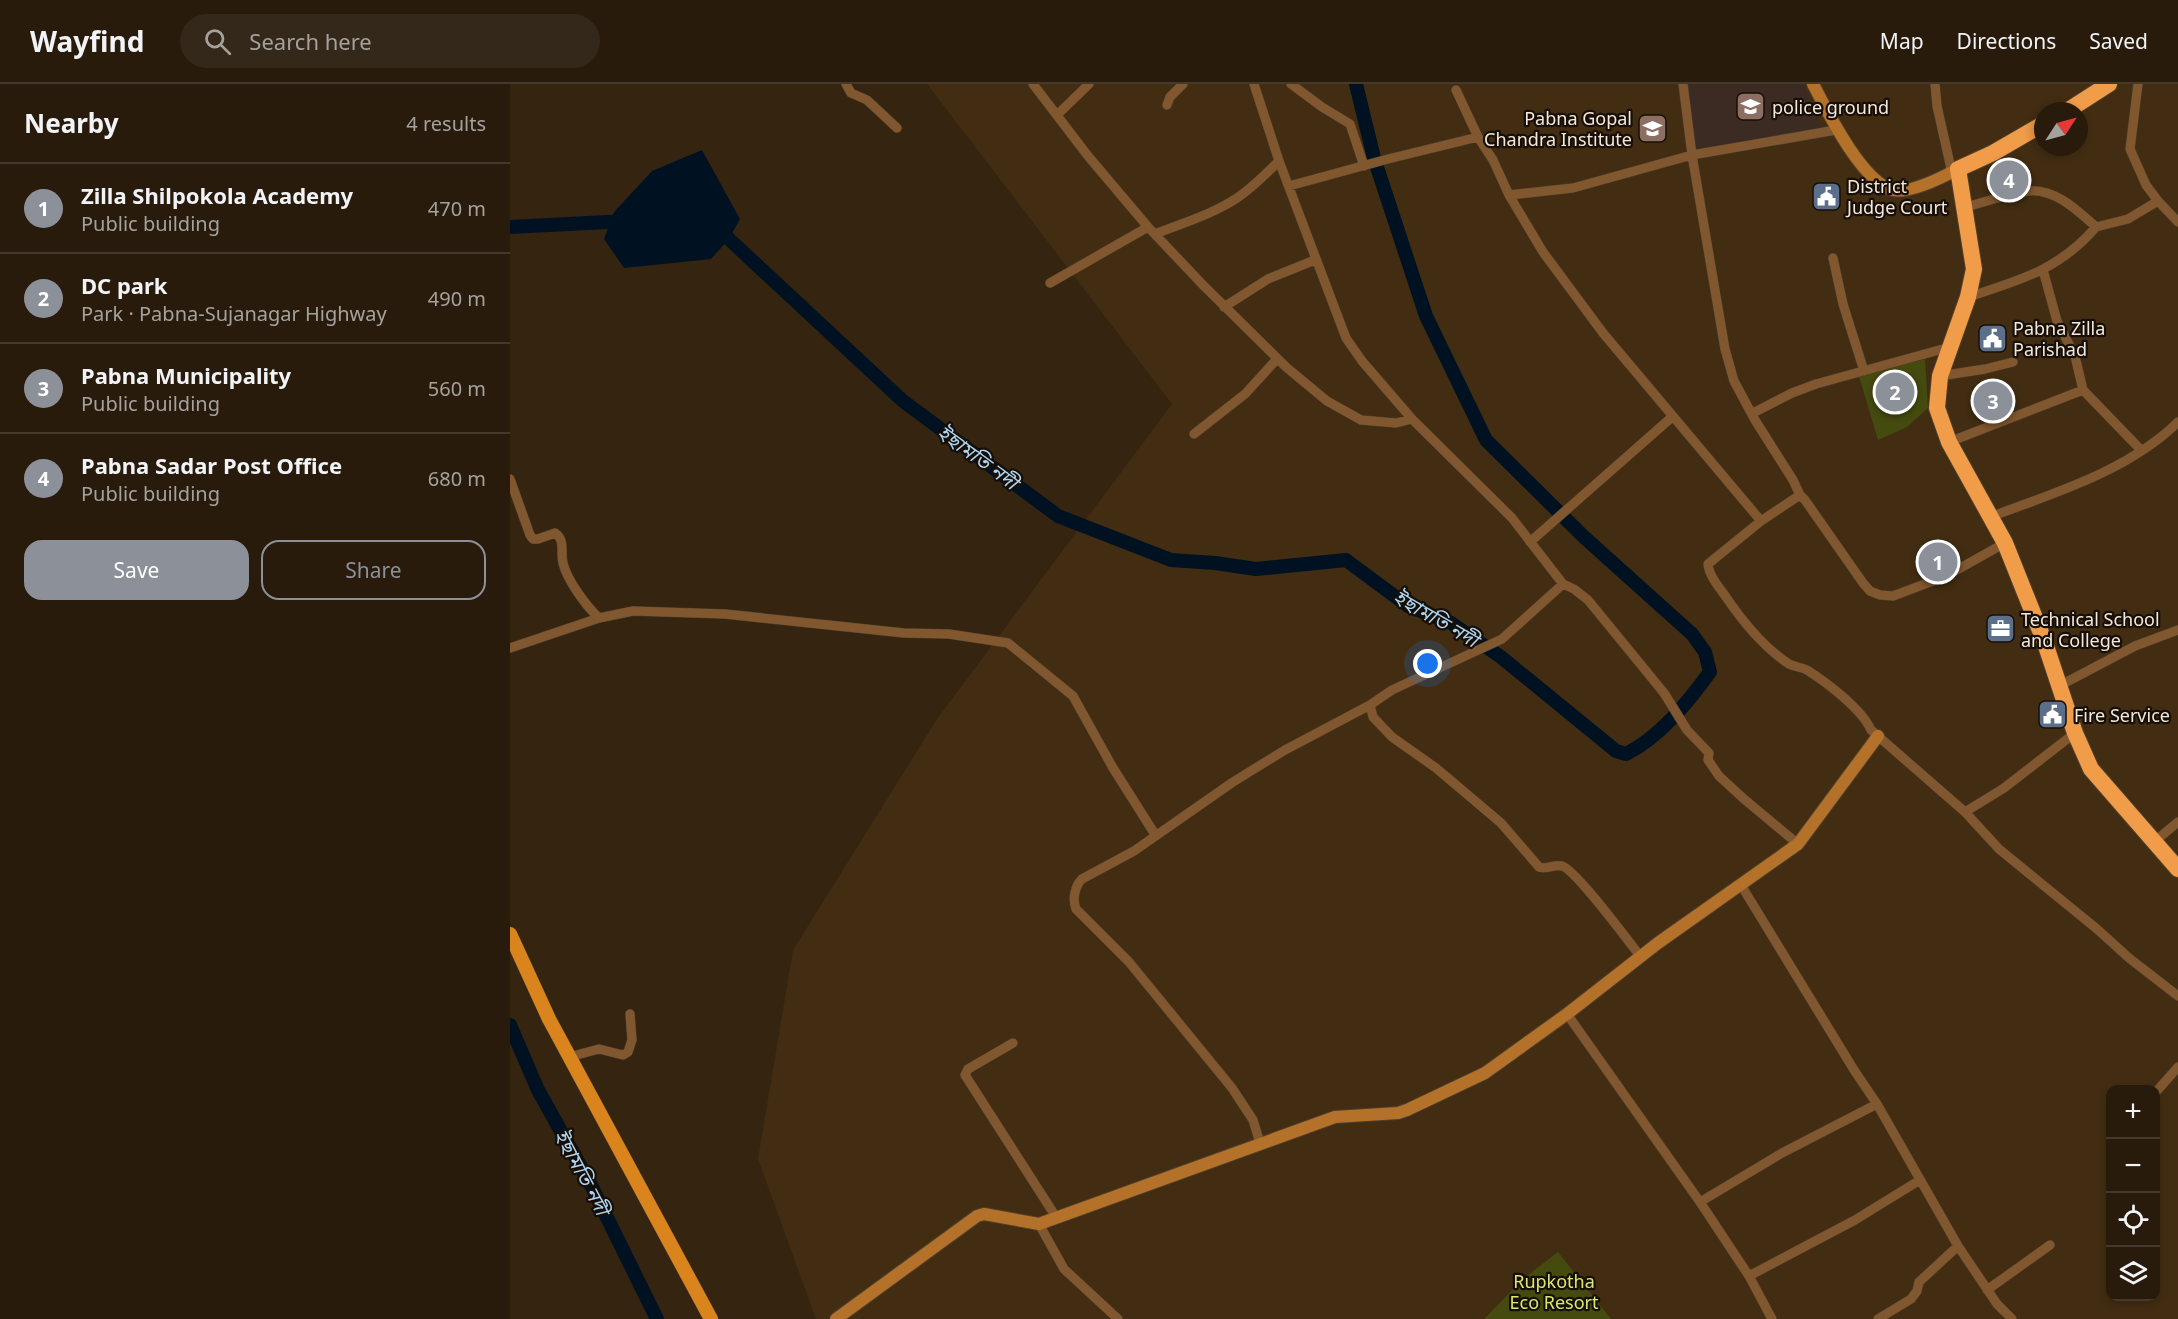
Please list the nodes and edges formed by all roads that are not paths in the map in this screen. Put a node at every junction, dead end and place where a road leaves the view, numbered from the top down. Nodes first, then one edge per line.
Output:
1 (846, 84) edge
2 (1033, 84) edge
3 (1089, 84) edge
4 (1183, 84) edge
5 (1254, 84) edge
6 (1291, 84) edge
7 (1683, 84) edge
8 (1813, 84) edge
9 (1935, 84) edge
10 (2109, 84) edge
11 (2138, 84) edge
12 (1456, 90) dead end
13 (2081, 102) edge
14 (1167, 105) dead end
15 (1057, 115) junction
16 (897, 128) dead end
17 (2034, 129) edge
18 (1836, 130) junction
19 (1478, 137) junction
20 (1692, 155) junction
21 (1279, 161) junction
22 (1364, 166) junction
23 (1955, 171) junction
24 (1289, 186) junction
25 (1509, 195) junction
26 (2158, 201) junction
27 (1965, 207) junction
28 (2178, 222) edge
29 (2096, 227) junction
30 (1151, 231) junction
31 (1833, 258) dead end
32 (1315, 260) junction
33 (2043, 270) junction
34 (1050, 283) dead end
35 (1968, 297) junction
36 (1224, 306) junction
37 (1950, 347) junction
38 (1277, 358) junction
39 (2013, 362) dead end
40 (1864, 371) junction
41 (1940, 376) junction
42 (2083, 390) junction
43 (1753, 413) junction
44 (1672, 417) junction
45 (1412, 419) junction
46 (2178, 422) edge
47 (1194, 434) dead end
48 (1949, 442) junction
49 (2142, 450) junction
50 (510, 479) edge
51 (1800, 495) junction
52 (1990, 517) junction
53 (1761, 521) junction
54 (1530, 542) junction
55 (2005, 543) junction
56 (1563, 584) junction
57 (599, 618) junction
58 (2178, 630) edge
59 (510, 648) edge
60 (2059, 686) junction
61 (1370, 705) junction
62 (2075, 733) junction
63 (1878, 736) junction
64 (1965, 812) junction
65 (2178, 822) edge
66 (1156, 836) junction
67 (2154, 842) junction
68 (1798, 844) junction
69 (2178, 869) edge
70 (1741, 885) junction
71 (510, 934) edge
72 (1641, 957) junction
73 (2178, 996) edge
74 (630, 1014) dead end
75 (1567, 1014) junction
76 (1013, 1043) dead end
77 (569, 1057) junction
78 (2178, 1067) edge
79 (2160, 1087) edge
80 (1877, 1104) junction
81 (1260, 1143) junction
82 (1920, 1180) junction
83 (1700, 1202) junction
84 (1056, 1217) junction
85 (1039, 1224) junction
86 (2050, 1245) dead end
87 (1958, 1246) junction
88 (1749, 1276) junction
89 (1987, 1290) junction
90 (711, 1319) edge
91 (836, 1319) edge
92 (1118, 1319) edge
93 (1772, 1319) edge
94 (1878, 1319) edge
95 (2012, 1319) edge

1 - 16 street
2 - 15 street
3 - 15 street
4 - 14 street
5 - 21 street
6 - 22 street
7 - 20 street
8 - 18 street
9 - 23 street
10 - 13 highway
11 - 26 street
12 - 19 street
15 - 30 street
17 - 23 highway
18 - 20 street
18 - 23 street
19 - 22 street
19 - 25 street
20 - 25 street
20 - 43 street
21 - 24 street
21 - 30 street
22 - 24 street
23 - 27 highway
24 - 32 street
25 - 44 street
26 - 28 street
26 - 29 street
27 - 29 street
27 - 35 highway
29 - 33 street
30 - 34 street
30 - 36 street
31 - 40 street
32 - 36 street
32 - 45 street
33 - 35 street
33 - 42 street
35 - 37 highway
36 - 38 street
37 - 40 street
37 - 41 highway
38 - 45 street
38 - 47 street
39 - 41 street
40 - 43 street
41 - 48 highway
42 - 48 street
42 - 49 street
43 - 51 street
44 - 53 street
44 - 54 street
45 - 54 street
46 - 49 street
48 - 52 highway
49 - 52 street
50 - 57 street
51 - 53 street
51 - 55 street
52 - 55 highway
53 - 63 street
54 - 56 street
55 - 60 highway
56 - 61 street
56 - 68 street
57 - 59 street
57 - 66 street
58 - 60 street
60 - 62 highway
61 - 66 street
61 - 72 street
62 - 64 street
62 - 67 highway
63 - 64 street
63 - 68 street
64 - 73 street
65 - 67 street
66 - 81 street
67 - 69 highway
68 - 70 street
70 - 72 street
70 - 80 street
71 - 77 main road
72 - 75 street
74 - 77 street
75 - 81 street
75 - 83 street
76 - 84 street
77 - 90 main road
78 - 79 street
80 - 82 street
80 - 83 street
81 - 84 street
82 - 87 street
82 - 88 street
83 - 88 street
84 - 85 street
85 - 91 street
85 - 92 street
86 - 89 street
87 - 89 street
87 - 94 street
88 - 93 street
89 - 95 street

